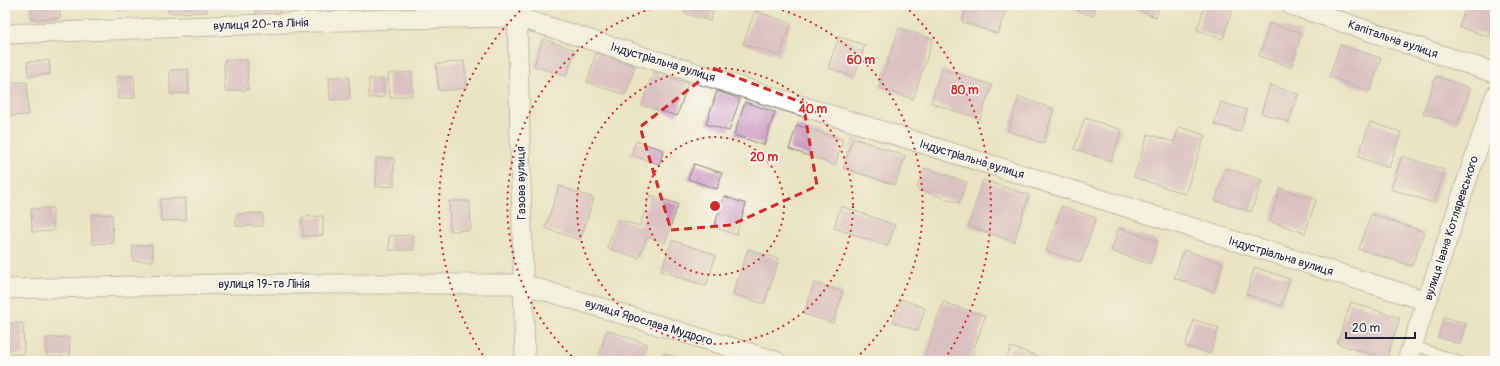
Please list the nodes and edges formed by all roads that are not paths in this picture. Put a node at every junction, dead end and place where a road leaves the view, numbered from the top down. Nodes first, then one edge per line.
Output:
1 (1291, 5) edge
2 (517, 11) edge
3 (5, 34) edge
4 (1495, 73) edge
5 (1495, 96) edge
6 (523, 284) junction
7 (5, 289) edge
8 (1426, 301) junction
9 (1409, 353) edge
10 (525, 361) edge
11 (776, 361) edge
12 (1459, 361) edge

1 - 4 street, Капітальна вулиця
2 - 3 street, вулиця 20-та Лінія
2 - 6 street, Газова вулиця
2 - 8 street, Індустріальна вулиця
5 - 8 street, вулиця Івана Котляревського
6 - 7 street, вулиця 19-та Лінія
6 - 10 street, Газова вулиця
6 - 11 street, вулиця Ярослава Мудрого
8 - 9 street, вулиця Івана Котляревського
9 - 12 lane

